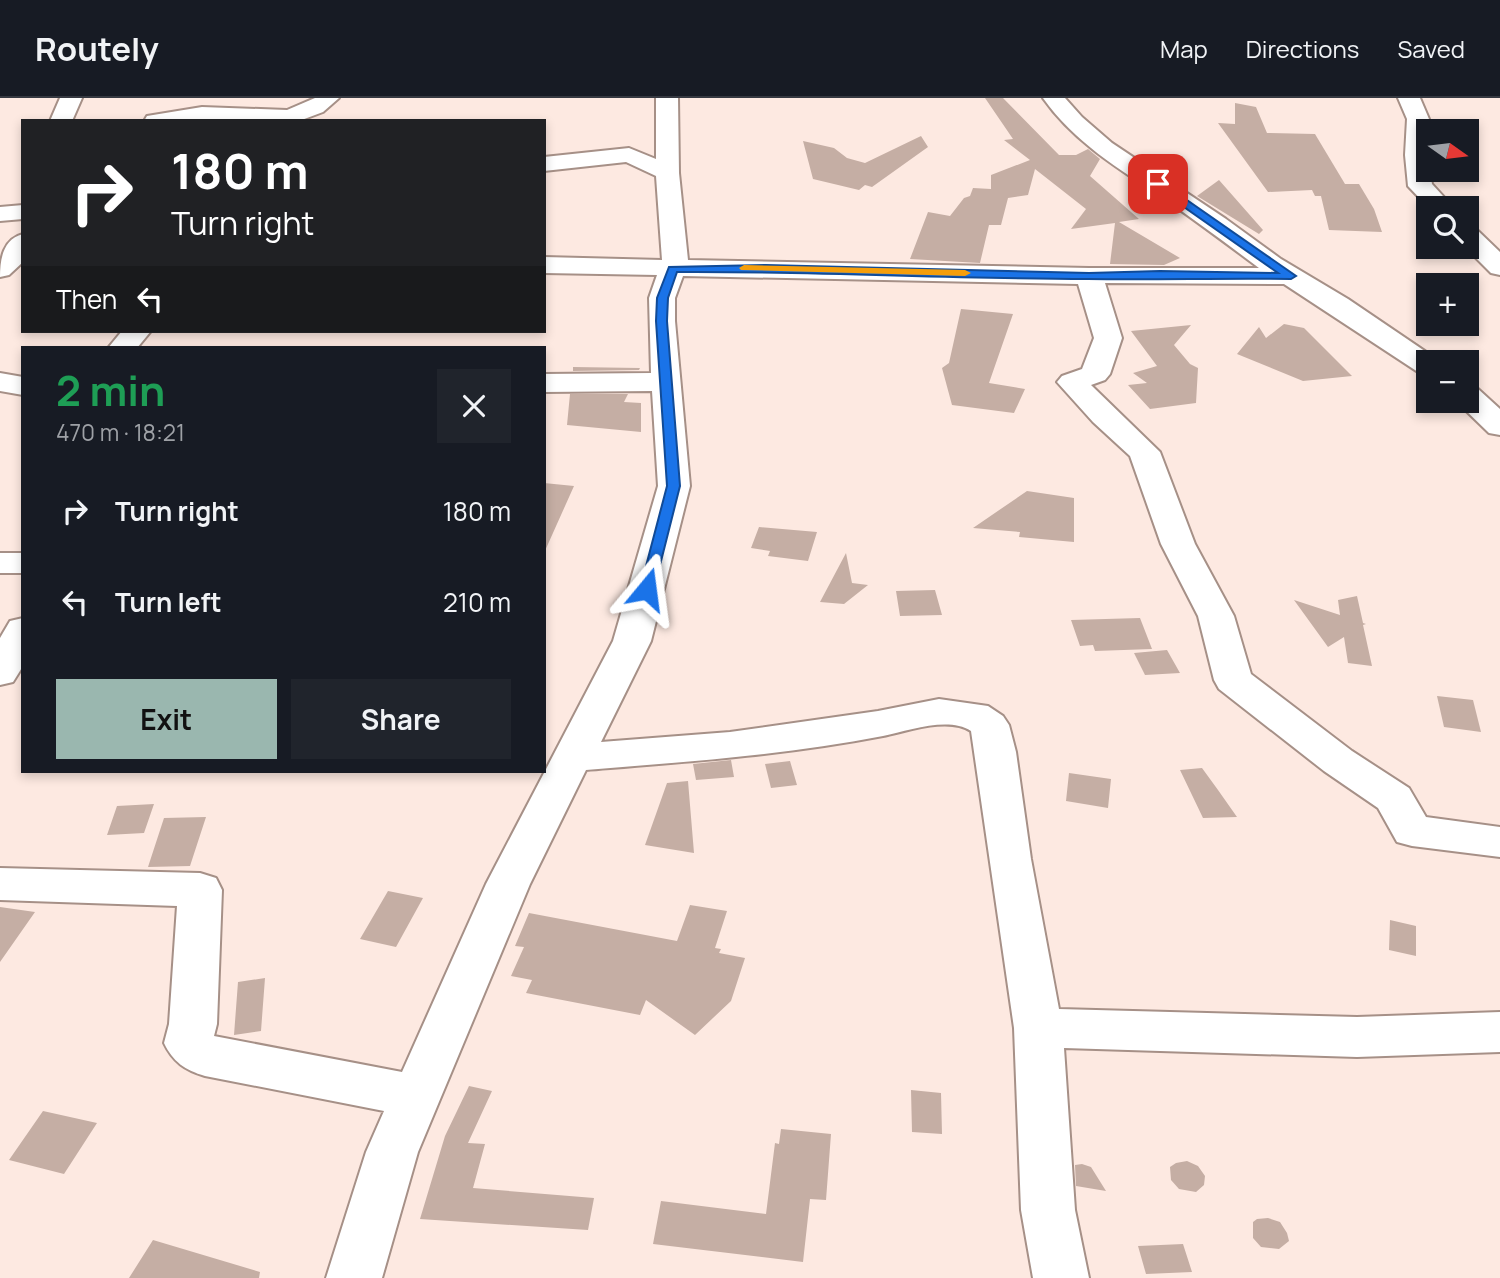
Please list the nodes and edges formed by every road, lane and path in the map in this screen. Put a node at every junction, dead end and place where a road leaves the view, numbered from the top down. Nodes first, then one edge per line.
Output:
1 (71, 98) edge
2 (328, 98) edge
3 (667, 98) edge
4 (1054, 98) edge
5 (1409, 98) edge
6 (62, 119) edge
7 (168, 119) edge
8 (546, 164) edge
9 (667, 173) junction
10 (1430, 196) edge
11 (21, 212) edge
12 (0, 214) edge
13 (21, 246) edge
14 (1479, 246) edge
15 (546, 265) edge
16 (1500, 267) edge
17 (0, 269) edge
18 (673, 269) junction
19 (1089, 276) junction
20 (1291, 276) junction
21 (1416, 358) edge
22 (0, 382) edge
23 (665, 382) junction
24 (546, 383) edge
25 (21, 386) edge
26 (1479, 406) edge
27 (1500, 426) edge
28 (0, 563) edge
29 (21, 563) edge
30 (21, 633) edge
31 (0, 673) edge
32 (570, 758) junction
33 (1500, 842) edge
34 (0, 884) edge
35 (1038, 1028) junction
36 (1500, 1032) edge
37 (415, 1097) junction
38 (352, 1275) edge
39 (1061, 1278) edge

1 - 6 street
2 - 7 street
3 - 9 street
4 - 20 street
5 - 10 street
8 - 9 street
9 - 18 street
11 - 12 street
13 - 17 street
14 - 16 street
15 - 18 street
18 - 19 street
18 - 23 street
19 - 20 street
19 - 33 street
20 - 21 street
22 - 25 street
23 - 24 street
23 - 32 street
26 - 27 street
28 - 29 street
30 - 31 street
32 - 35 street
32 - 37 street
34 - 37 street
35 - 36 street
35 - 39 street
37 - 38 street

